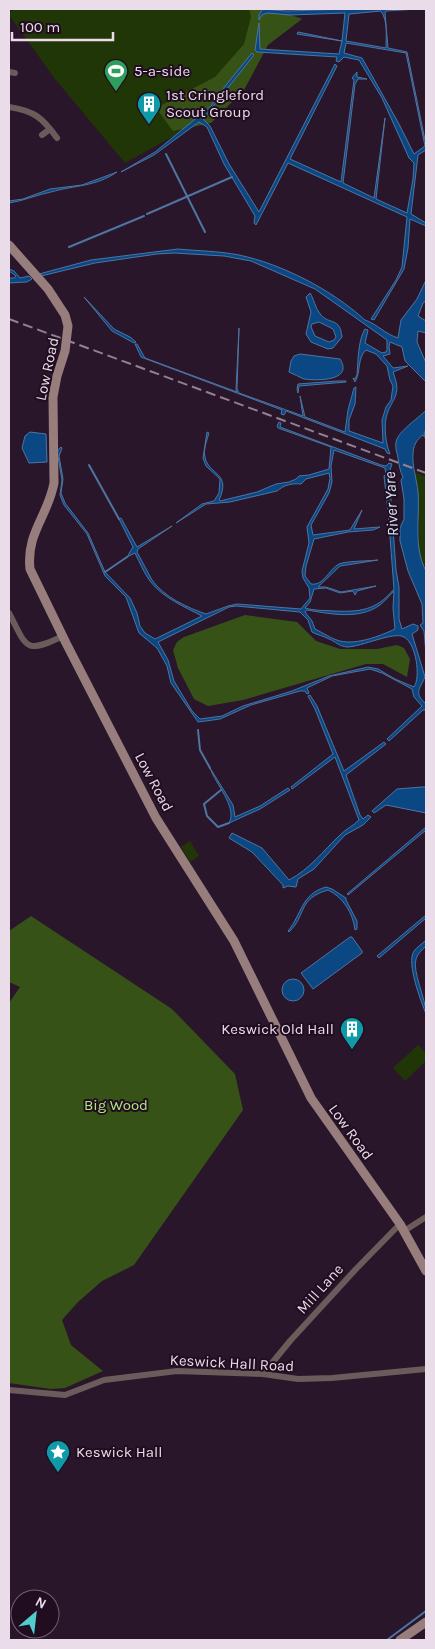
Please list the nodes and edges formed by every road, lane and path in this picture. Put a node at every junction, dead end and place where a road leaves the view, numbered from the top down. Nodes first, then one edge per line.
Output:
1 (9, 107) edge
2 (50, 129) junction
3 (42, 135) dead end
4 (57, 138) dead end
5 (9, 245) edge
6 (9, 613) edge
7 (63, 636) junction
8 (426, 1217) edge
9 (402, 1227) junction
10 (426, 1271) edge
11 (426, 1369) edge
12 (263, 1374) junction
13 (9, 1390) edge
14 (426, 1622) edge
15 (400, 1640) edge

1 - 2 street
2 - 3 street
2 - 4 street
5 - 7 street, Low Road
6 - 7 street
7 - 9 street, Low Road
8 - 9 street, Mill Lane
9 - 10 street, Low Road
9 - 12 street, Mill Lane
11 - 12 street, Keswick Hall Road
12 - 13 street, Keswick Hall Road
14 - 15 street

